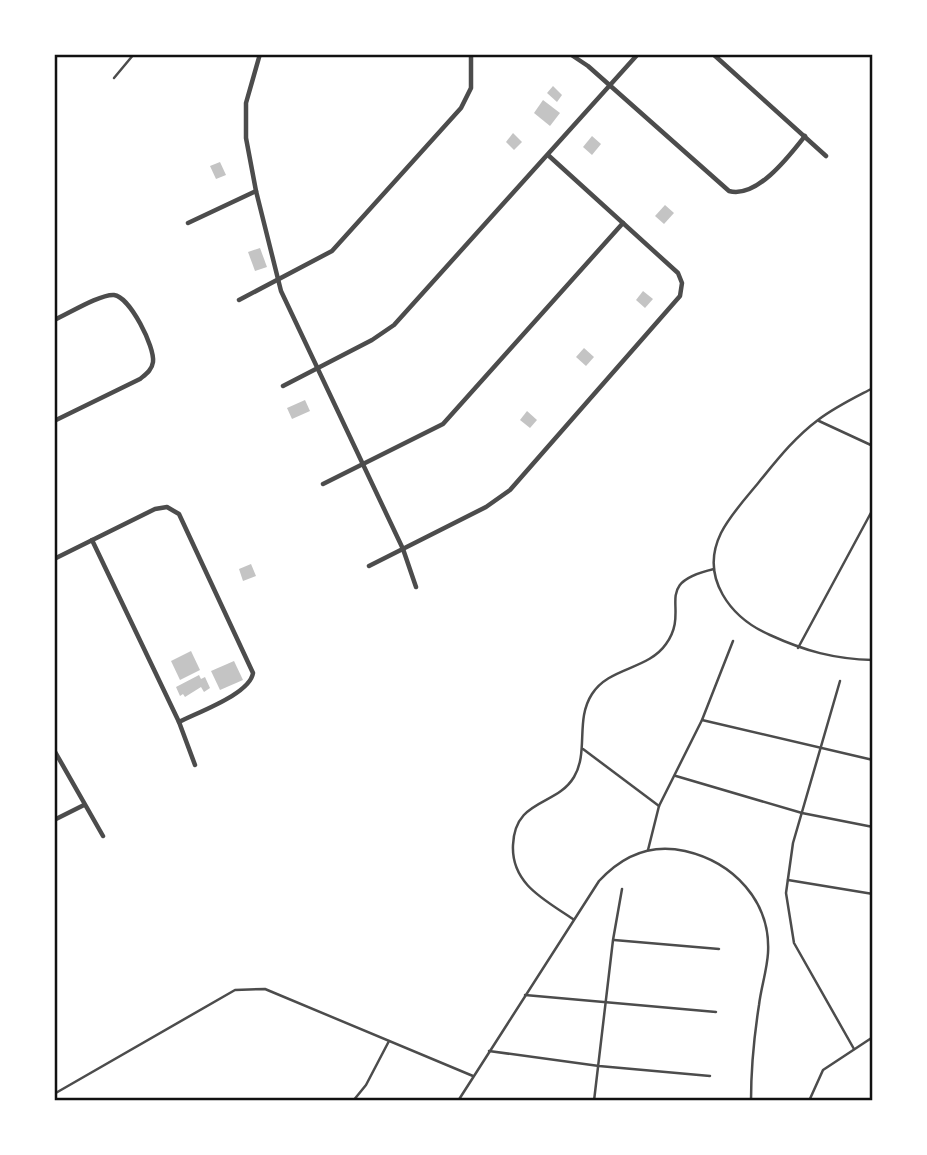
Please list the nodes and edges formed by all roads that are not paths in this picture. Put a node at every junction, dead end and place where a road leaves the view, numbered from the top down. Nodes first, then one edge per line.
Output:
1 (134, 54) edge
2 (260, 54) edge
3 (471, 54) edge
4 (570, 54) edge
5 (639, 54) edge
6 (713, 54) edge
7 (114, 78) dead end
8 (611, 86) junction
9 (804, 136) junction
10 (548, 155) junction
11 (826, 156) dead end
12 (256, 191) junction
13 (187, 223) dead end
14 (623, 223) junction
15 (278, 280) junction
16 (239, 300) dead end
17 (54, 320) edge
18 (315, 368) junction
19 (284, 386) dead end
20 (873, 388) edge
21 (818, 420) junction
22 (54, 421) edge
23 (873, 446) edge
24 (363, 464) junction
25 (323, 484) dead end
26 (873, 509) edge
27 (92, 540) junction
28 (402, 549) junction
29 (54, 559) edge
30 (369, 566) dead end
31 (714, 569) junction
32 (416, 587) dead end
33 (733, 641) dead end
34 (798, 648) junction
35 (873, 660) edge
36 (840, 681) dead end
37 (702, 720) junction
38 (179, 722) junction
39 (582, 748) junction
40 (54, 750) edge
41 (820, 750) junction
42 (873, 760) edge
43 (195, 765) dead end
44 (676, 776) junction
45 (84, 806) junction
46 (659, 806) junction
47 (802, 813) junction
48 (54, 820) edge
49 (873, 827) edge
50 (103, 836) dead end
51 (648, 850) junction
52 (788, 880) junction
53 (622, 889) dead end
54 (873, 894) edge
55 (573, 919) junction
56 (613, 940) junction
57 (719, 949) dead end
58 (525, 995) junction
59 (607, 1004) junction
60 (716, 1012) dead end
61 (873, 1037) edge
62 (389, 1041) junction
63 (854, 1049) junction
64 (489, 1051) junction
65 (599, 1066) junction
66 (473, 1076) junction
67 (710, 1076) dead end
68 (54, 1094) edge
69 (353, 1101) edge
70 (458, 1101) edge
71 (594, 1101) edge
72 (751, 1101) edge
73 (809, 1101) edge

1 - 7 lane
2 - 12 street
3 - 15 street
4 - 8 street
5 - 8 street
6 - 9 street
8 - 9 street
8 - 10 street
9 - 11 street
10 - 14 street
10 - 18 street
12 - 13 street
12 - 15 street
14 - 24 street
14 - 28 street
15 - 16 street
15 - 18 street
17 - 22 street
18 - 19 street
18 - 24 street
20 - 21 lane
21 - 23 lane
21 - 31 lane
24 - 25 street
24 - 28 street
26 - 34 lane
27 - 29 street
27 - 38 street
27 - 38 street
28 - 30 street
28 - 32 street
31 - 34 lane
31 - 39 lane
33 - 37 lane
34 - 35 lane
36 - 41 lane
37 - 41 lane
37 - 44 lane
38 - 43 street
39 - 46 lane
39 - 55 lane
40 - 45 street
41 - 42 lane
41 - 47 lane
44 - 46 lane
44 - 47 lane
45 - 48 street
45 - 50 street
46 - 51 lane
47 - 49 lane
47 - 52 lane
51 - 55 lane
51 - 72 lane
52 - 54 lane
52 - 63 lane
53 - 56 lane
55 - 58 lane
56 - 57 lane
56 - 59 lane
58 - 59 lane
58 - 64 lane
59 - 60 lane
59 - 65 lane
61 - 63 lane
62 - 66 lane
62 - 68 lane
62 - 69 lane
63 - 73 lane
64 - 65 lane
64 - 66 lane
65 - 67 lane
65 - 71 lane
66 - 70 lane

